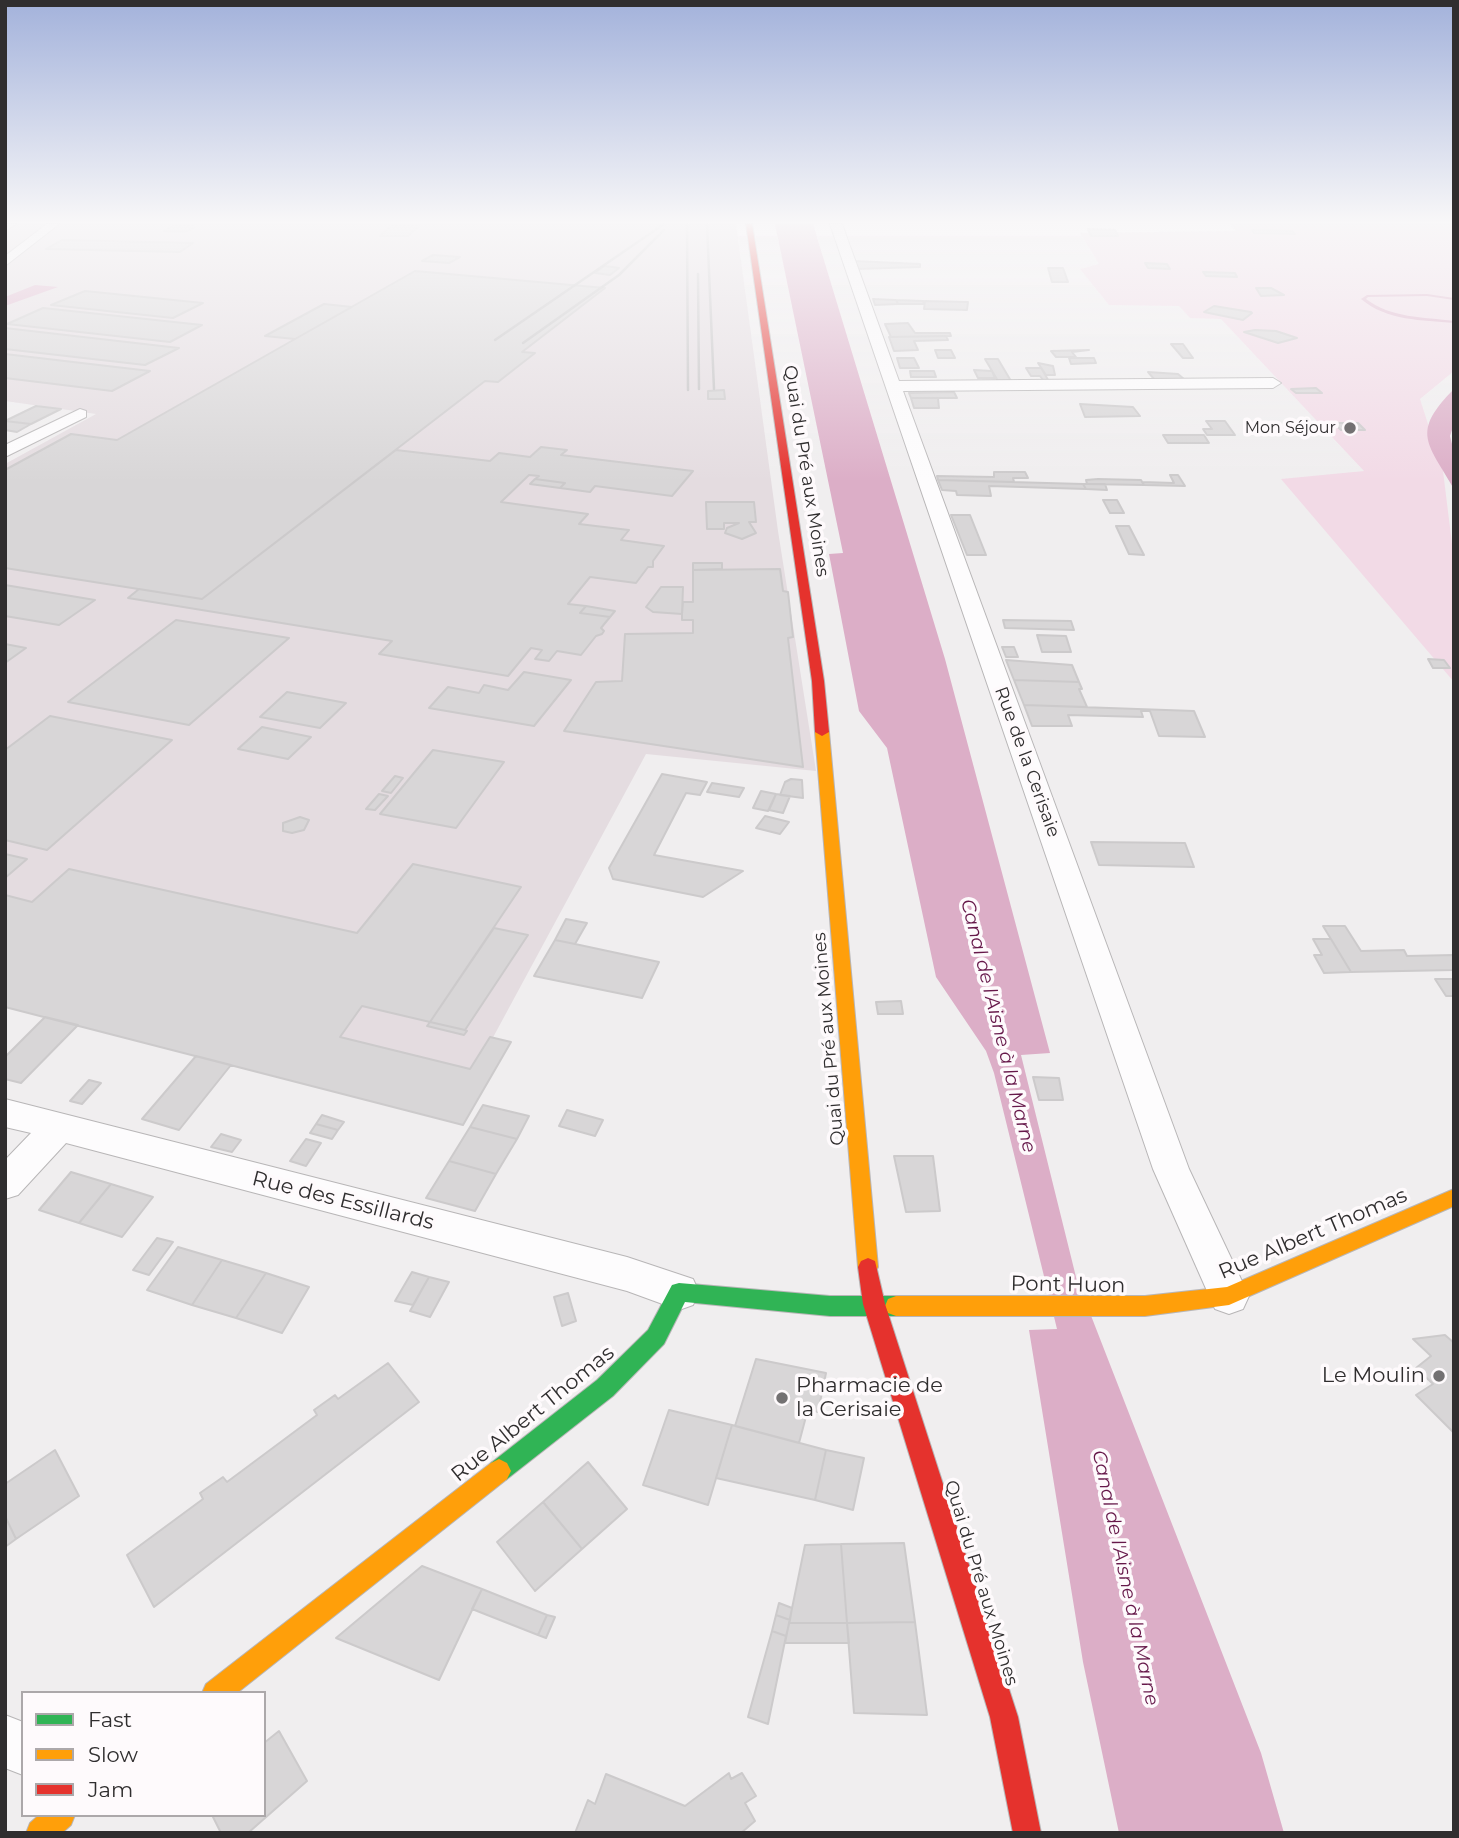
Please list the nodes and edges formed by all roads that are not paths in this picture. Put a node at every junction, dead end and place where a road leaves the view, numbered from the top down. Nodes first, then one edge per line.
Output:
1 (762, 310) edge
2 (866, 310) edge
3 (1273, 383) dead end
4 (892, 386) junction
5 (80, 414) dead end
6 (5, 436) edge
7 (31, 439) junction
8 (5, 452) edge
9 (5, 1113) edge
10 (58, 1128) junction
11 (5, 1184) edge
12 (1454, 1197) edge
13 (679, 1292) junction
14 (1229, 1296) junction
15 (874, 1304) junction
16 (1144, 1306) joint
17 (218, 1691) edge
18 (5, 1741) edge
19 (21, 1748) edge
20 (59, 1817) edge
21 (40, 1833) edge
22 (1027, 1833) edge

1 - 15 street, Quai du Pré aux Moines
2 - 4 street, Rue de la Cerisaie
3 - 4 street
4 - 14 street, Rue de la Cerisaie
5 - 7 street
6 - 7 street
7 - 8 street
9 - 10 street, Rue des Essillards
10 - 11 street
10 - 13 street, Rue des Essillards
12 - 14 street, Rue Albert Thomas
13 - 15 street
13 - 17 street, Rue Albert Thomas
14 - 16 street, Rue Albert Thomas
15 - 16 street, Pont Huon
15 - 22 street, Quai du Pré aux Moines
18 - 19 street
20 - 21 street

